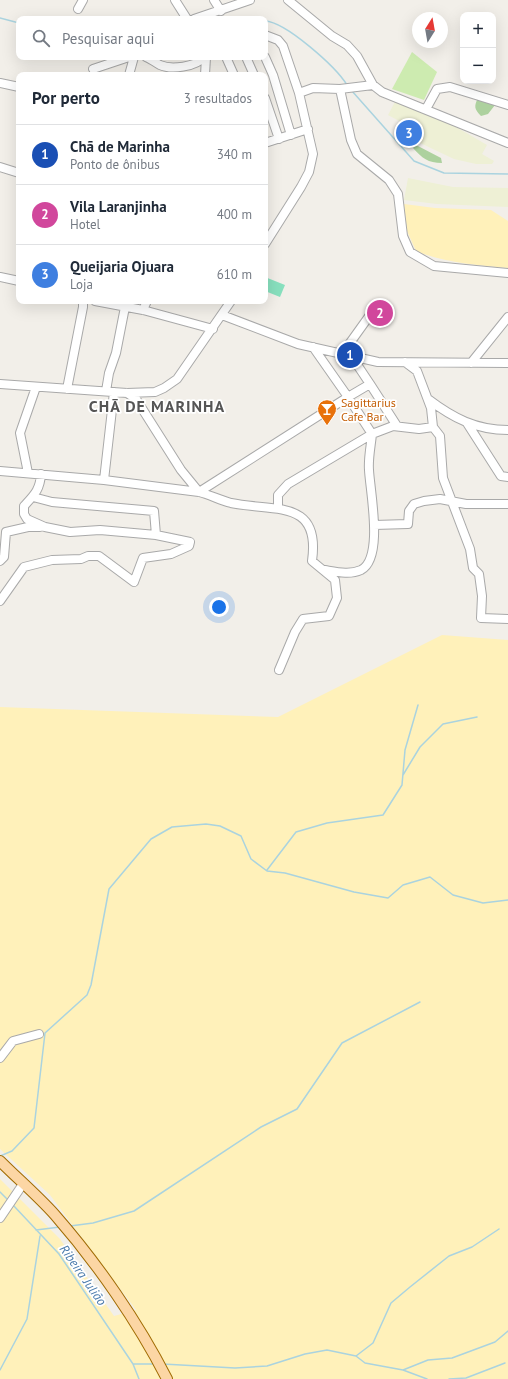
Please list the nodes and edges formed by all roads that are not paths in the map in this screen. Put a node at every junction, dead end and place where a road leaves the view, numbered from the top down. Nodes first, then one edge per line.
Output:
1 (83, 0) edge
2 (175, 0) edge
3 (214, 0) edge
4 (288, 0) edge
5 (245, 1) edge
6 (78, 9) dead end
7 (221, 11) junction
8 (185, 16) edge
9 (204, 16) edge
10 (268, 36) edge
11 (120, 60) edge
12 (133, 60) edge
13 (151, 60) edge
14 (201, 60) edge
15 (205, 60) edge
16 (227, 60) edge
17 (247, 60) edge
18 (266, 60) edge
19 (93, 69) dead end
20 (130, 72) edge
21 (205, 72) edge
22 (233, 72) edge
23 (253, 72) edge
24 (0, 83) edge
25 (374, 85) junction
26 (16, 86) edge
27 (340, 89) junction
28 (298, 93) junction
29 (508, 105) edge
30 (268, 107) edge
31 (426, 109) junction
32 (308, 129) junction
33 (291, 135) junction
34 (279, 139) junction
35 (508, 143) edge
36 (268, 144) edge
37 (0, 167) edge
38 (16, 172) edge
39 (268, 239) edge
40 (508, 273) edge
41 (0, 277) edge
42 (16, 280) edge
43 (83, 304) edge
44 (112, 304) edge
45 (146, 304) edge
46 (229, 304) edge
47 (125, 307) junction
48 (375, 308) dead end
49 (143, 310) junction
50 (222, 315) junction
51 (508, 318) edge
52 (213, 329) junction
53 (312, 347) junction
54 (342, 354) junction
55 (352, 357) junction
56 (406, 362) junction
57 (472, 363) junction
58 (508, 363) edge
59 (0, 384) edge
60 (370, 384) junction
61 (36, 387) junction
62 (67, 389) junction
63 (110, 392) junction
64 (126, 393) junction
65 (348, 397) junction
66 (428, 399) junction
67 (467, 423) junction
68 (397, 426) junction
69 (433, 427) junction
70 (508, 430) edge
71 (372, 434) junction
72 (181, 470) junction
73 (0, 471) edge
74 (28, 473) junction
75 (41, 474) junction
76 (508, 477) edge
77 (104, 480) junction
78 (174, 488) junction
79 (199, 492) junction
80 (34, 497) junction
81 (451, 500) junction
82 (508, 504) edge
83 (278, 508) junction
84 (374, 524) junction
85 (45, 527) junction
86 (156, 535) junction
87 (0, 561) edge
88 (325, 570) junction
89 (0, 601) edge
90 (508, 619) edge
91 (279, 670) dead end
92 (39, 1034) dead end
93 (0, 1058) edge
94 (0, 1161) edge
95 (23, 1184) junction
96 (2, 1214) edge
97 (167, 1379) edge

1 - 6 street
2 - 8 street
3 - 7 street
4 - 25 street
5 - 7 street
7 - 9 street
10 - 28 street
11 - 19 street
12 - 20 street
13 - 14 street
15 - 21 street
16 - 22 street
17 - 23 street
18 - 33 street
24 - 26 street
25 - 27 street
25 - 31 street
27 - 28 street
27 - 40 street
28 - 32 street
29 - 31 street
30 - 34 street
31 - 35 street
32 - 33 street
32 - 39 street
33 - 34 street
34 - 36 street
37 - 38 street
41 - 42 street
43 - 62 street
44 - 47 street
45 - 49 street
46 - 50 street
47 - 49 street
47 - 63 street
48 - 54 street
49 - 52 street
50 - 52 street
50 - 53 street
51 - 57 street
52 - 64 street
53 - 54 street
53 - 65 street
54 - 55 street
55 - 56 street
55 - 60 street
56 - 57 street
56 - 66 street
57 - 58 street
59 - 61 street
60 - 65 street
60 - 68 street
61 - 62 street
61 - 74 street
62 - 63 street
63 - 64 street
63 - 77 street
64 - 72 street
65 - 71 street
65 - 79 street
66 - 67 street
66 - 69 street
67 - 70 street
67 - 76 street
68 - 69 street
68 - 71 street
69 - 81 street
71 - 83 street
71 - 84 street
72 - 78 street
72 - 79 street
73 - 74 street
74 - 75 street
75 - 77 street
75 - 80 street
77 - 78 street
78 - 79 street
79 - 83 street
80 - 85 street
80 - 86 street
81 - 82 street
81 - 84 street
81 - 90 street
83 - 88 street
84 - 88 street
85 - 86 street
85 - 87 street
86 - 89 street
88 - 91 street
92 - 93 street
94 - 95 main road
95 - 96 street
95 - 97 main road

